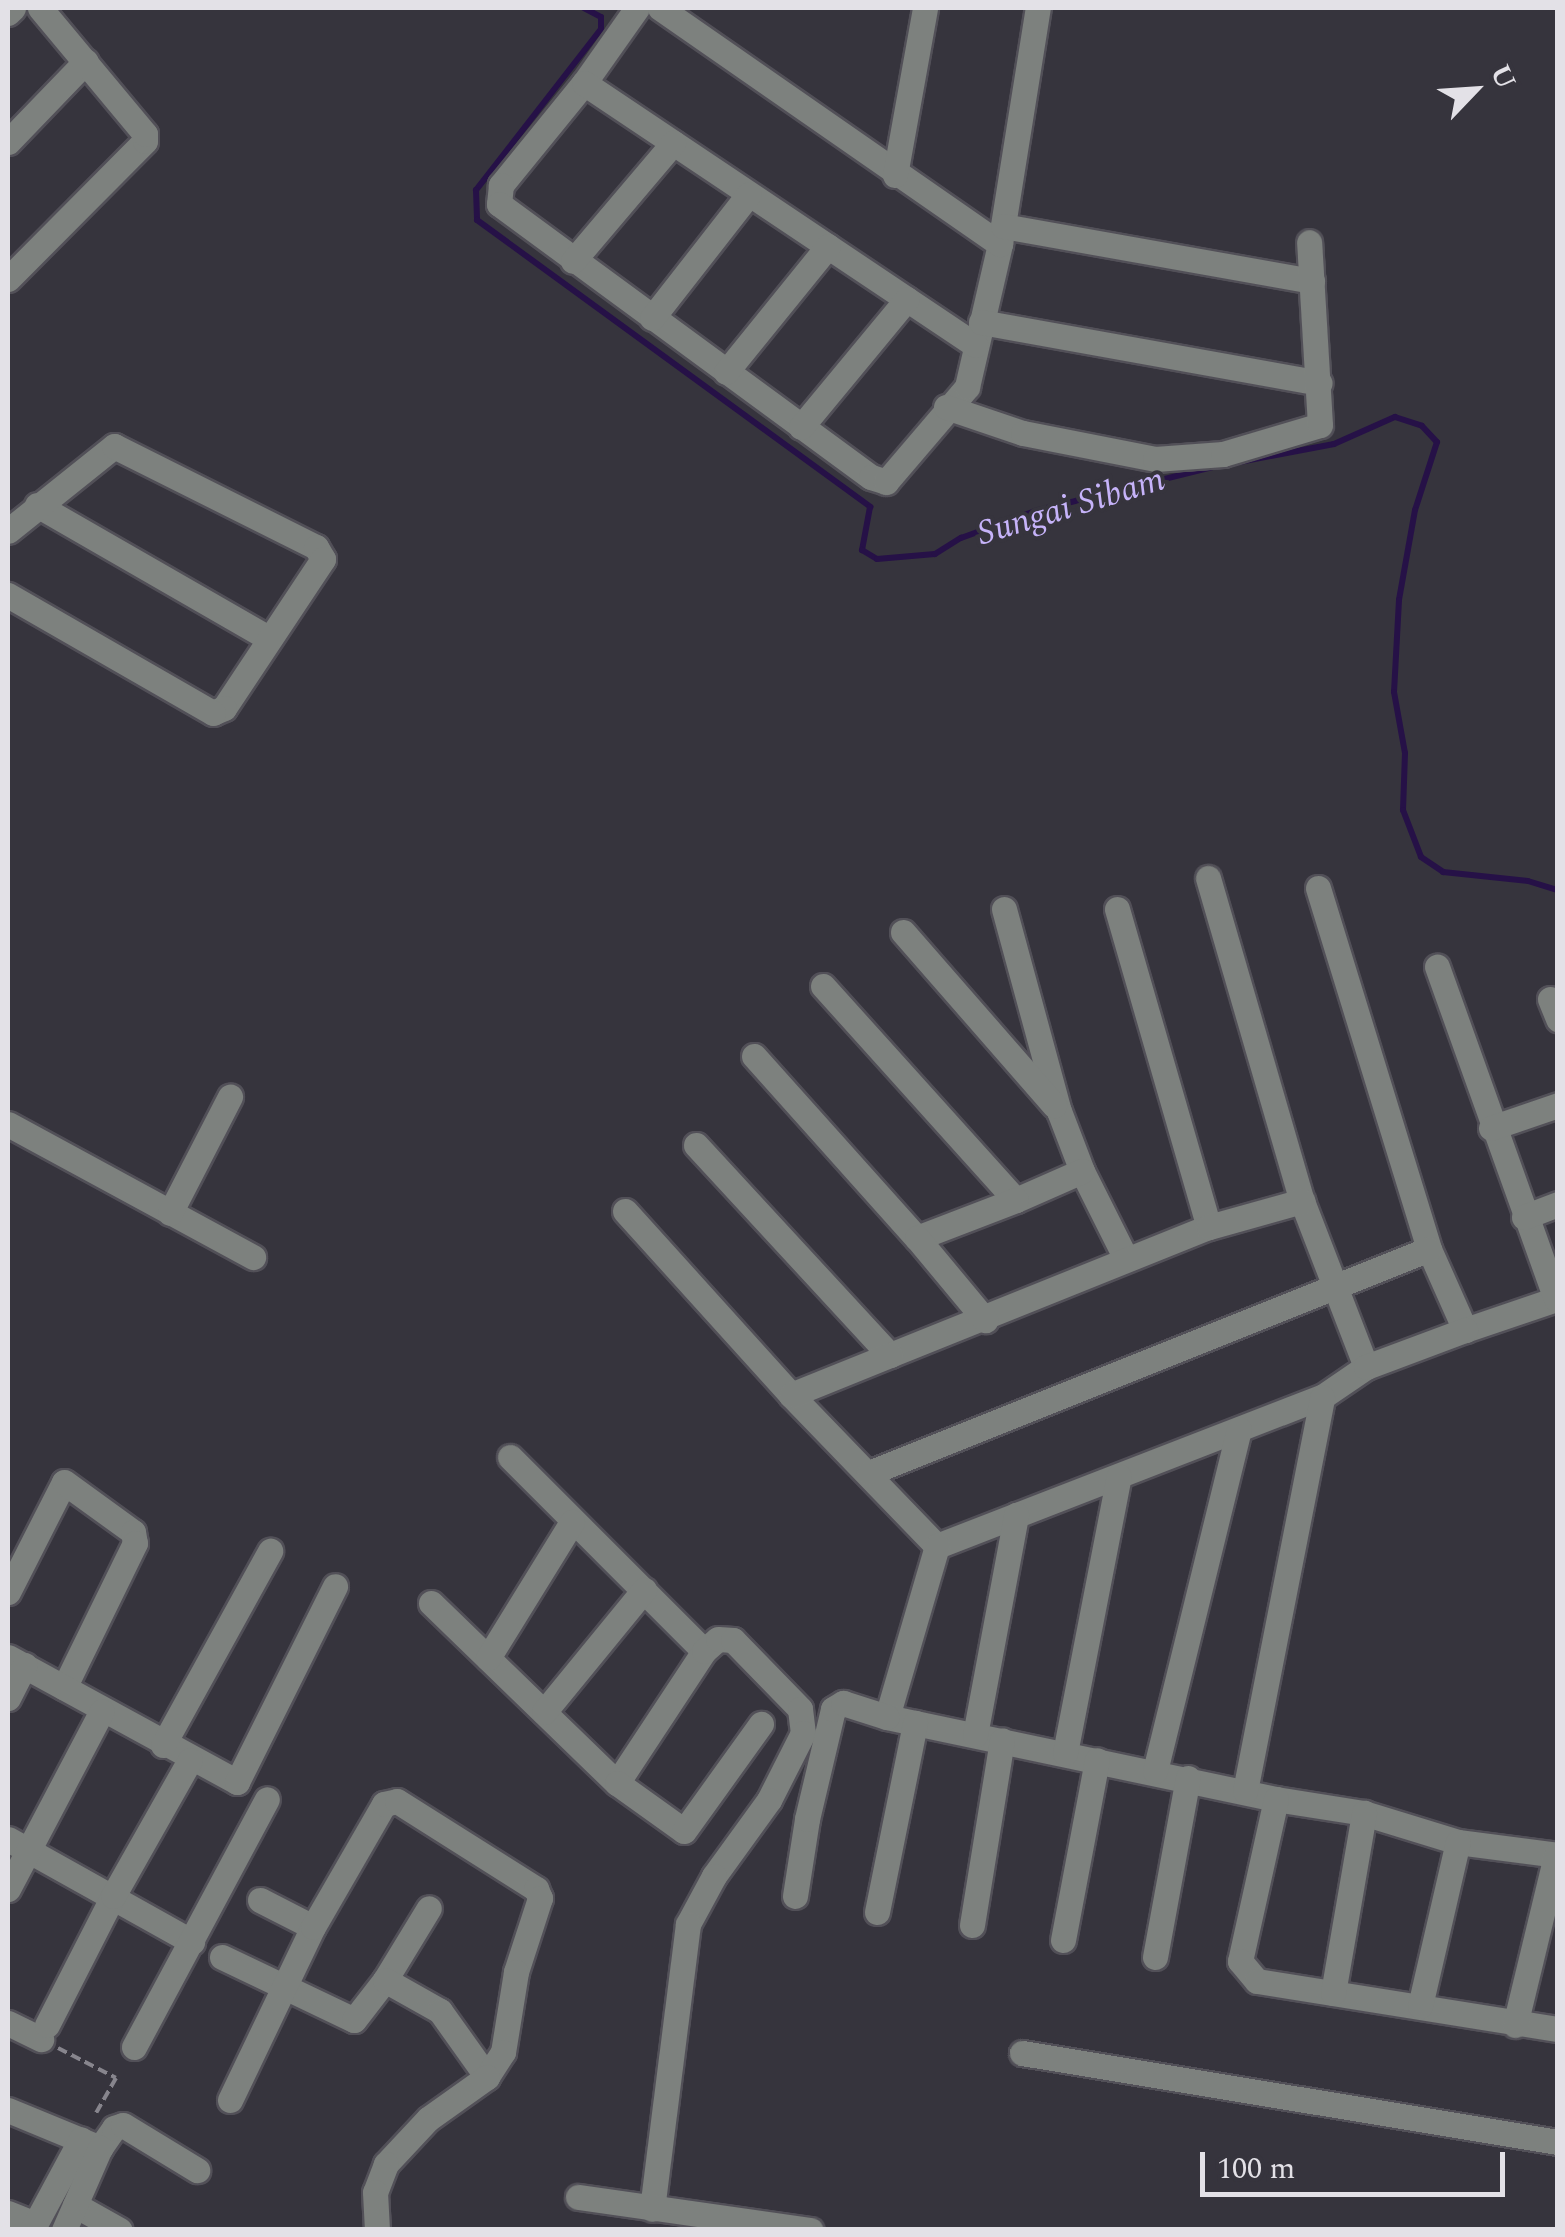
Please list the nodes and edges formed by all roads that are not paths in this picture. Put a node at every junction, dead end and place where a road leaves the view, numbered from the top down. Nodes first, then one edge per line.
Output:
1 (13, 8) edge
2 (40, 8) edge
3 (637, 8) edge
4 (660, 8) edge
5 (925, 8) edge
6 (1038, 8) edge
7 (8, 13) edge
8 (86, 62) junction
9 (584, 83) junction
10 (8, 142) edge
11 (673, 143) junction
12 (896, 175) junction
13 (750, 194) junction
14 (1002, 235) junction
15 (1310, 242) dead end
16 (828, 246) junction
17 (573, 261) junction
18 (8, 280) edge
19 (1312, 281) junction
20 (906, 299) junction
21 (652, 318) junction
22 (979, 334) junction
23 (726, 372) junction
24 (1320, 383) junction
25 (946, 407) junction
26 (801, 426) junction
27 (37, 505) junction
28 (8, 531) edge
29 (8, 595) edge
30 (268, 638) junction
31 (1208, 878) dead end
32 (1318, 888) dead end
33 (1004, 909) dead end
34 (1116, 909) dead end
35 (903, 932) dead end
36 (1436, 967) dead end
37 (823, 986) dead end
38 (754, 1056) dead end
39 (230, 1097) dead end
40 (1558, 1104) edge
41 (1059, 1111) junction
42 (8, 1124) edge
43 (1491, 1128) junction
44 (696, 1144) dead end
45 (1082, 1171) junction
46 (1016, 1200) junction
47 (1302, 1201) junction
48 (1558, 1204) edge
49 (625, 1211) dead end
50 (170, 1213) junction
51 (1524, 1217) junction
52 (1209, 1227) junction
53 (917, 1238) junction
54 (1429, 1249) junction
55 (254, 1257) dead end
56 (1126, 1259) junction
57 (1337, 1287) junction
58 (1556, 1299) edge
59 (985, 1320) junction
60 (1465, 1330) junction
61 (890, 1355) junction
62 (1366, 1367) junction
63 (791, 1395) junction
64 (1322, 1397) junction
65 (1239, 1429) junction
66 (510, 1457) dead end
67 (869, 1473) junction
68 (1118, 1476) junction
69 (1016, 1516) junction
70 (572, 1522) junction
71 (937, 1546) junction
72 (270, 1550) dead end
73 (335, 1586) dead end
74 (644, 1590) junction
75 (8, 1592) edge
76 (431, 1603) dead end
77 (704, 1651) junction
78 (488, 1658) junction
79 (16, 1661) edge
80 (64, 1688) junction
81 (8, 1698) edge
82 (102, 1710) junction
83 (544, 1712) junction
84 (887, 1717) junction
85 (915, 1723) junction
86 (761, 1724) dead end
87 (975, 1735) junction
88 (1002, 1740) junction
89 (164, 1745) junction
90 (1064, 1753) junction
91 (190, 1760) junction
92 (1097, 1760) junction
93 (1154, 1771) junction
94 (1188, 1778) junction
95 (617, 1783) junction
96 (1246, 1792) junction
97 (266, 1799) dead end
98 (1276, 1799) junction
99 (1364, 1813) junction
100 (1458, 1842) junction
101 (19, 1845) edge
102 (1557, 1855) edge
103 (8, 1890) edge
104 (113, 1896) junction
105 (796, 1896) dead end
106 (260, 1900) dead end
107 (429, 1908) dead end
108 (877, 1912) dead end
109 (972, 1925) dead end
110 (312, 1927) junction
111 (1064, 1940) dead end
112 (192, 1942) junction
113 (222, 1957) dead end
114 (1155, 1957) dead end
115 (385, 1980) junction
116 (283, 1990) junction
117 (1333, 1993) junction
118 (1420, 2006) junction
119 (8, 2023) edge
120 (1515, 2025) junction
121 (1558, 2029) edge
122 (134, 2047) dead end
123 (1022, 2053) dead end
124 (486, 2077) junction
125 (230, 2100) dead end
126 (8, 2110) edge
127 (1558, 2142) edge
128 (91, 2144) junction
129 (197, 2170) dead end
130 (578, 2197) dead end
131 (75, 2205) junction
132 (652, 2209) junction
133 (8, 2213) edge
134 (34, 2227) edge
135 (64, 2230) edge
136 (120, 2230) edge
137 (377, 2230) edge
138 (811, 2230) edge

1 - 7 street
2 - 8 street
3 - 9 street
4 - 12 street
5 - 12 street
6 - 14 street
8 - 10 street
8 - 18 street
9 - 11 street
9 - 17 street
11 - 13 street
11 - 17 street
12 - 14 street
13 - 16 street
13 - 21 street
14 - 19 street
14 - 22 street
15 - 19 street
16 - 20 street
16 - 23 street
17 - 21 street
19 - 24 street
20 - 22 street
20 - 26 street
21 - 23 street
22 - 24 street
22 - 25 street
23 - 26 street
24 - 25 street
25 - 26 street
27 - 28 street
27 - 30 street
27 - 30 street
29 - 30 street
31 - 47 street
32 - 54 street
33 - 41 street
34 - 52 street
35 - 41 street
36 - 43 street
37 - 46 street
38 - 53 street
39 - 50 street
40 - 43 street
41 - 45 street
42 - 50 street
43 - 51 street
44 - 61 street
45 - 46 street
45 - 56 street
46 - 53 street
47 - 52 street
47 - 57 street
48 - 51 street
49 - 63 street
50 - 55 street
51 - 58 street
52 - 56 street
53 - 59 street
54 - 57 street
54 - 60 street
56 - 59 street
57 - 62 street
57 - 67 street
58 - 60 street
59 - 61 street
60 - 62 street
61 - 63 street
62 - 64 street
63 - 67 street
64 - 65 street
64 - 96 street
65 - 68 street
65 - 93 street
66 - 70 street
67 - 71 street
68 - 69 street
68 - 90 street
69 - 71 street
69 - 87 street
70 - 74 street
70 - 78 street
71 - 84 street
72 - 89 street
73 - 91 street
74 - 77 street
74 - 83 street
75 - 80 street
76 - 78 street
77 - 95 street
77 - 132 street
78 - 83 street
79 - 80 street
79 - 81 street
80 - 82 street
82 - 89 street
82 - 101 street
83 - 95 street
84 - 85 street
84 - 105 street
85 - 87 street
85 - 108 street
86 - 95 street
87 - 88 street
88 - 90 street
88 - 109 street
89 - 91 street
90 - 92 street
91 - 104 street
92 - 93 street
92 - 111 street
93 - 94 street
94 - 96 street
94 - 114 street
96 - 98 street
97 - 112 street
98 - 99 street
98 - 117 street
99 - 100 street
99 - 117 street
100 - 102 street
100 - 118 street
101 - 103 street
101 - 104 street
102 - 120 street
104 - 112 street
104 - 119 street
106 - 110 street
107 - 115 street
110 - 116 street
110 - 124 street
112 - 122 street
113 - 116 street
115 - 116 street
115 - 124 street
116 - 125 street
117 - 118 street
118 - 120 street
120 - 121 street
123 - 127 street
124 - 137 street
126 - 128 street
128 - 129 street
128 - 131 street
128 - 134 street
130 - 132 street
131 - 135 street
131 - 136 street
132 - 138 street
133 - 134 street

